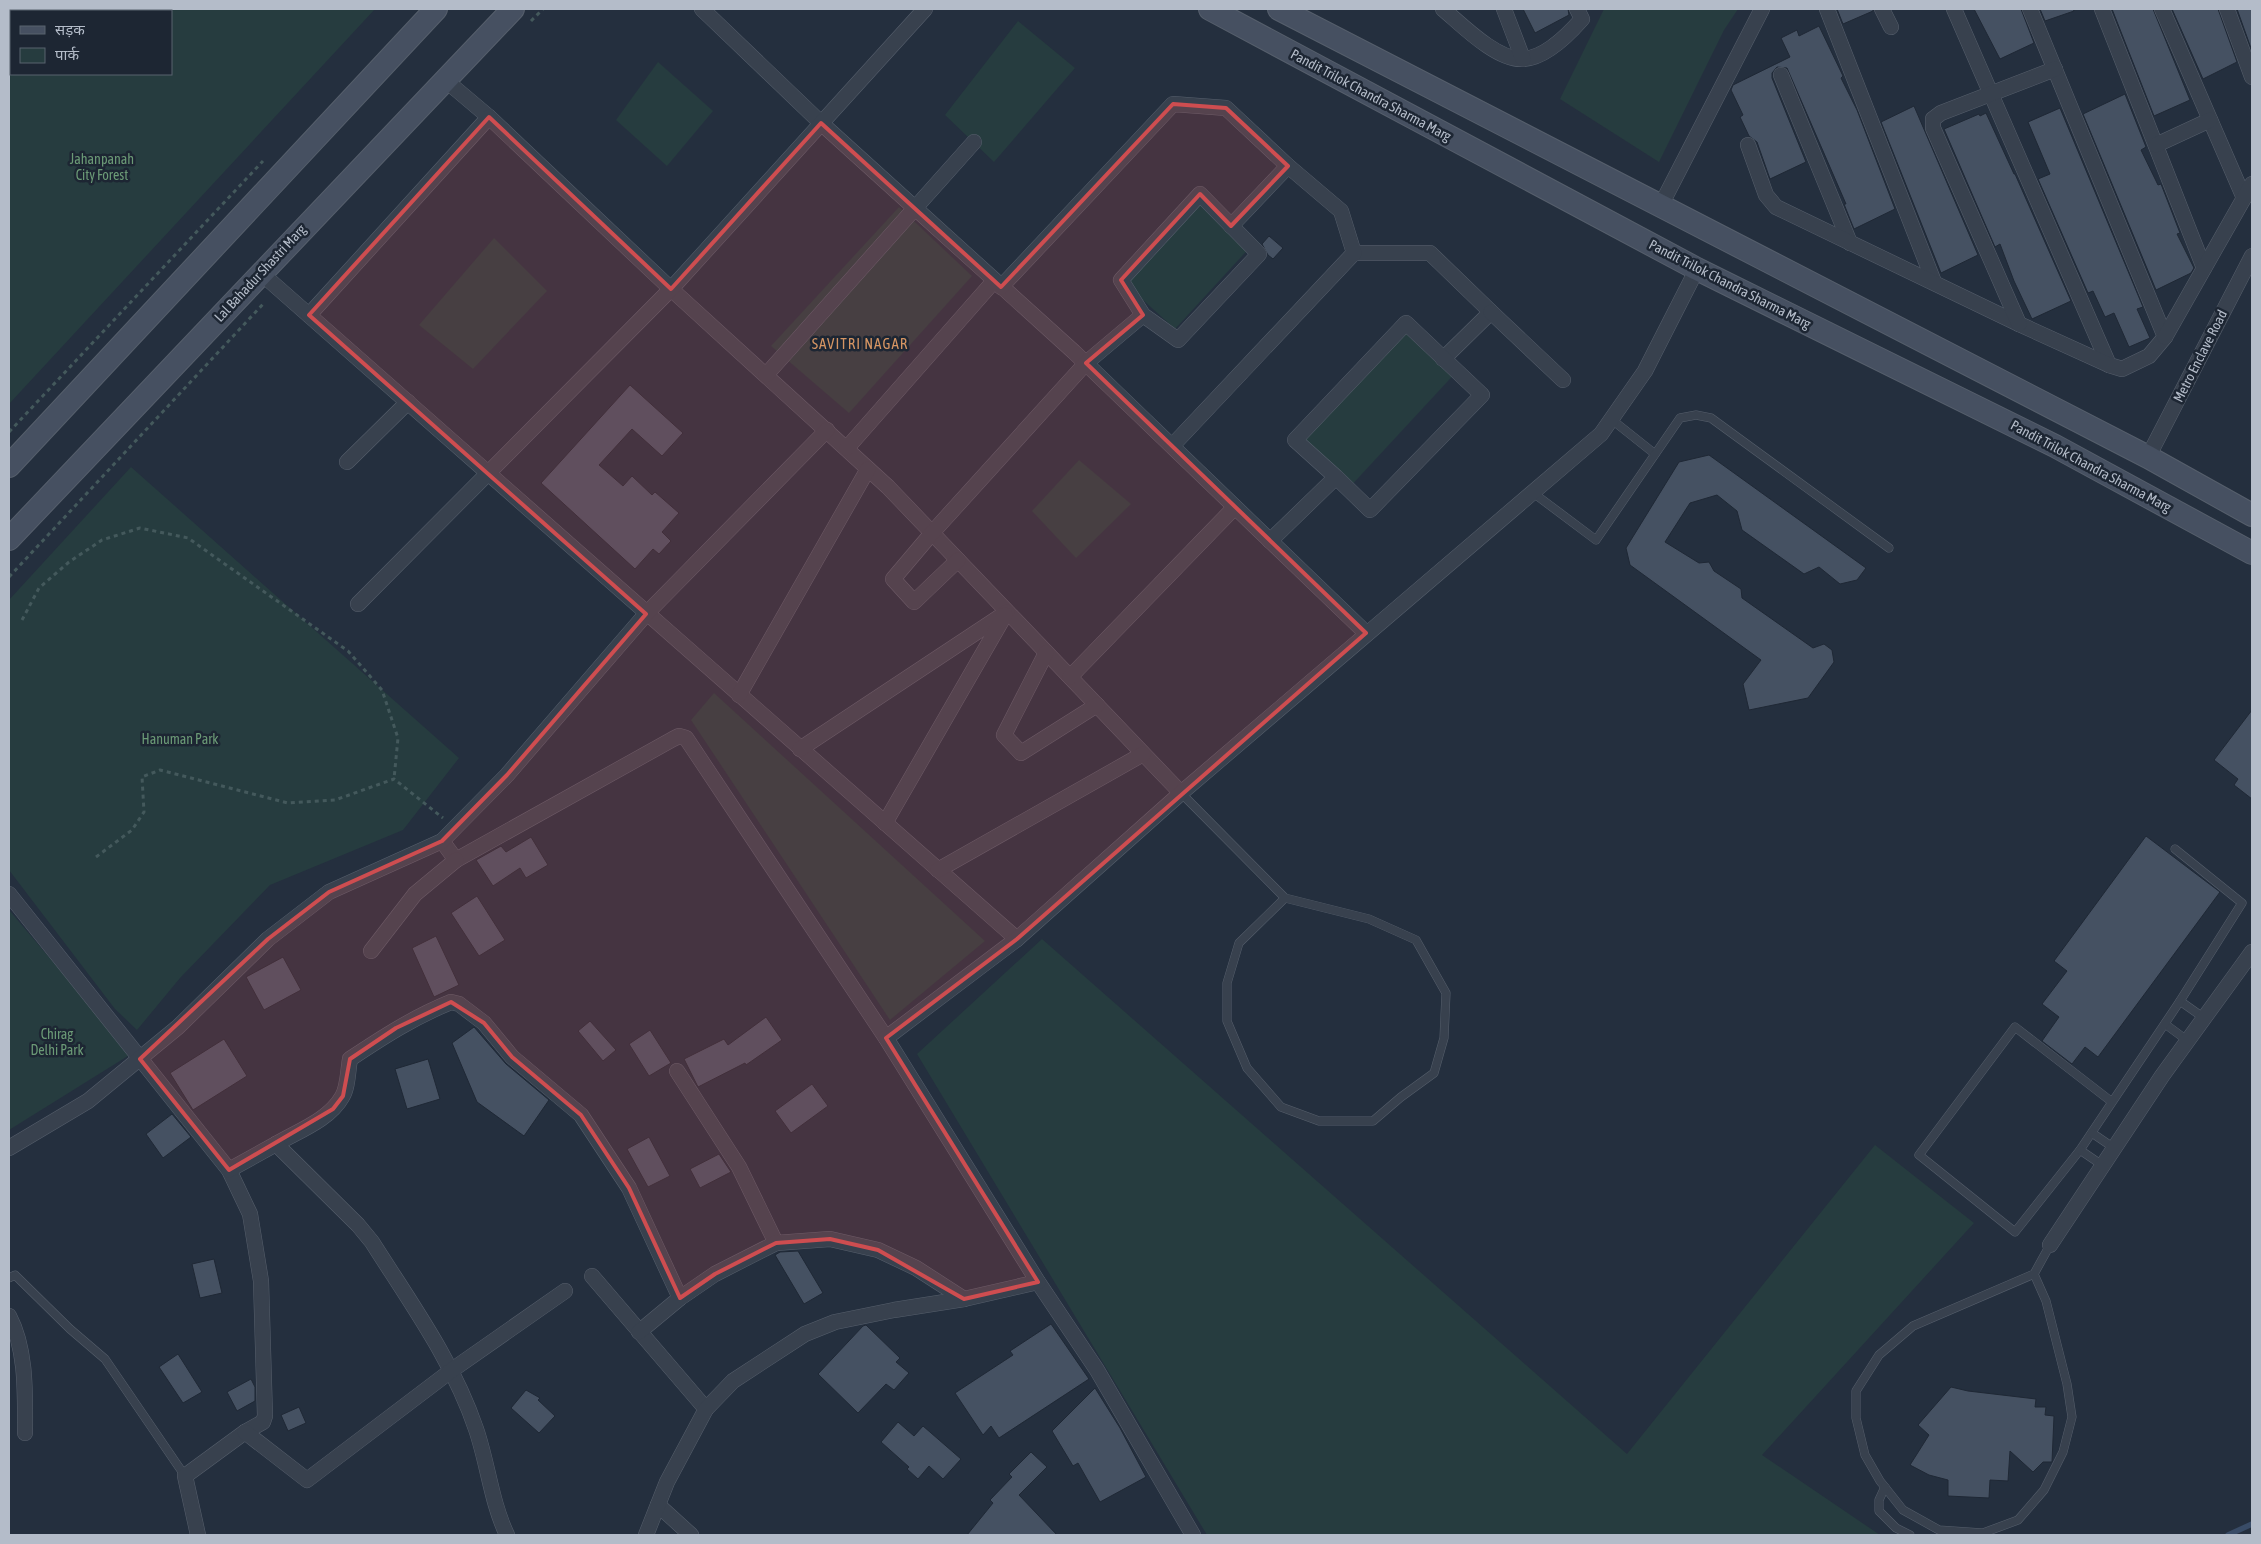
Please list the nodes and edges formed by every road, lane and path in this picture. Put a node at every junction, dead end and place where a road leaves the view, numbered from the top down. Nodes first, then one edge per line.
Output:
1 (436, 9) edge
2 (513, 9) edge
3 (702, 9) edge
4 (925, 9) edge
5 (1210, 9) edge
6 (1279, 9) edge
7 (1443, 9) edge
8 (1504, 9) edge
9 (1762, 9) edge
10 (1827, 9) edge
11 (1882, 9) edge
12 (1954, 9) edge
13 (2030, 9) edge
14 (2102, 9) edge
15 (2162, 9) edge
16 (2227, 9) edge
17 (1582, 12) edge
18 (1890, 26) dead end
19 (1523, 59) junction
20 (2054, 69) junction
21 (1781, 75) dead end
22 (2252, 76) edge
23 (444, 79) junction
24 (1992, 94) junction
25 (489, 117) junction
26 (2210, 120) junction
27 (821, 122) junction
28 (974, 142) dead end
29 (1748, 144) dead end
30 (2156, 145) junction
31 (265, 159) dead end
32 (1288, 166) junction
33 (2252, 184) edge
34 (2244, 198) junction
35 (1660, 207) junction
36 (915, 208) junction
37 (1231, 226) junction
38 (1850, 243) junction
39 (1354, 253) junction
40 (2252, 256) edge
41 (2204, 268) junction
42 (1697, 269) junction
43 (260, 273) junction
44 (1934, 282) junction
45 (998, 284) junction
46 (671, 289) junction
47 (1492, 312) junction
48 (309, 315) junction
49 (1143, 315) junction
50 (2019, 324) junction
51 (2165, 337) junction
52 (1443, 359) junction
53 (1086, 363) junction
54 (2109, 365) junction
55 (766, 375) junction
56 (1563, 380) dead end
57 (408, 402) junction
58 (1611, 419) junction
59 (827, 430) junction
60 (9, 432) edge
61 (1172, 446) junction
62 (847, 448) junction
63 (1655, 454) junction
64 (2148, 457) junction
65 (347, 462) dead end
66 (9, 466) edge
67 (868, 468) junction
68 (489, 472) junction
69 (1336, 477) junction
70 (1532, 492) junction
71 (1235, 507) junction
72 (2252, 515) edge
73 (932, 533) junction
74 (9, 539) edge
75 (1270, 541) junction
76 (1890, 548) dead end
77 (2252, 553) edge
78 (958, 560) junction
79 (358, 604) dead end
80 (1007, 612) junction
81 (646, 614) junction
82 (22, 620) dead end
83 (1366, 633) junction
84 (1046, 653) junction
85 (1070, 677) junction
86 (738, 695) junction
87 (1097, 705) junction
88 (800, 749) junction
89 (1143, 754) junction
90 (394, 779) junction
91 (1181, 793) junction
92 (885, 823) junction
93 (456, 827) junction
94 (442, 842) junction
95 (2175, 849) dead end
96 (96, 857) dead end
97 (456, 860) junction
98 (938, 870) junction
99 (9, 894) edge
100 (1285, 898) junction
101 (1017, 938) junction
102 (371, 951) dead end
103 (2252, 952) edge
104 (2180, 1002) junction
105 (2204, 1018) junction
106 (2165, 1024) junction
107 (886, 1038) junction
108 (2188, 1041) junction
109 (140, 1059) junction
110 (677, 1071) dead end
111 (2112, 1102) junction
112 (2092, 1132) junction
113 (276, 1144) junction
114 (9, 1148) edge
115 (2114, 1148) junction
116 (2080, 1150) junction
117 (2102, 1165) junction
118 (230, 1170) junction
119 (776, 1243) junction
120 (2050, 1245) joint
121 (2034, 1274) junction
122 (592, 1276) dead end
123 (9, 1278) edge
124 (1038, 1282) junction
125 (566, 1291) dead end
126 (680, 1298) junction
127 (964, 1299) junction
128 (9, 1316) edge
129 (639, 1332) junction
130 (452, 1370) junction
131 (706, 1410) junction
132 (244, 1432) junction
133 (25, 1433) dead end
134 (185, 1476) junction
135 (1886, 1487) junction
136 (658, 1505) junction
137 (1982, 1534) edge
138 (198, 1535) edge
139 (507, 1535) edge
140 (646, 1535) edge
141 (691, 1535) edge
142 (1193, 1535) edge
143 (1910, 1535) edge

1 - 66 main road
2 - 23 main road, Lal Bahadur Shastri Marg
3 - 27 street
4 - 27 street
5 - 42 main road, Pandit Trilok Chandra Sharma Marg
6 - 35 main road
7 - 19 street
8 - 19 street
9 - 35 street
10 - 44 street
11 - 18 street
12 - 24 street
13 - 20 street
14 - 30 street
15 - 26 street
16 - 22 street
17 - 19 street
20 - 24 street
20 - 51 street
21 - 38 street
23 - 25 street
23 - 43 main road, Lal Bahadur Shastri Marg
24 - 50 street
24 - 54 street
25 - 46 street
25 - 48 street
26 - 30 street
26 - 34 street
27 - 36 street
27 - 46 street
28 - 36 street
29 - 38 street
30 - 41 street
31 - 60 path
32 - 37 street
32 - 39 street
32 - 45 street
33 - 34 street
34 - 41 street
35 - 64 main road
36 - 45 street
36 - 55 street
37 - 49 street
37 - 49 street
38 - 44 street
39 - 47 street
39 - 61 street
40 - 64 street, Metro Enclave Road
41 - 51 street
42 - 58 street
42 - 77 main road, Pandit Trilok Chandra Sharma Marg
43 - 48 street
43 - 74 main road, Lal Bahadur Shastri Marg
44 - 50 street
45 - 53 street
45 - 62 street
46 - 55 street
46 - 68 street
47 - 52 street
47 - 56 street
48 - 57 street
49 - 53 street
50 - 54 street
51 - 54 street
52 - 69 street
52 - 69 street
53 - 61 street
53 - 73 street
55 - 59 street
57 - 65 street
57 - 68 street
58 - 63 lane
58 - 70 street
59 - 62 street
59 - 81 street
61 - 71 street
62 - 67 street
63 - 70 lane
63 - 76 lane
64 - 72 main road
67 - 73 street
67 - 86 street
68 - 79 street
68 - 81 street
69 - 75 street
70 - 83 street
71 - 75 street
71 - 85 street
73 - 78 street
73 - 78 street
75 - 83 street
78 - 80 street
80 - 84 street
80 - 88 street
80 - 92 street
81 - 86 street
81 - 93 street
82 - 90 path
83 - 91 street
84 - 85 street
84 - 87 street
85 - 87 street
86 - 88 street
87 - 89 street
88 - 92 street
89 - 91 street
89 - 98 street
90 - 93 path
90 - 96 path
91 - 100 lane
91 - 101 street
92 - 98 street
93 - 94 street
94 - 97 street
94 - 109 street
95 - 104 lane
97 - 102 street
97 - 107 street
98 - 101 street
99 - 109 street
100 - 100 lane
101 - 107 street
103 - 105 street
104 - 105 lane
104 - 106 lane
105 - 108 street
106 - 108 lane
106 - 111 lane
107 - 124 street
108 - 115 street
109 - 114 street
109 - 118 street
110 - 119 street
111 - 112 lane
111 - 116 lane
112 - 115 lane
112 - 116 lane
113 - 118 street
113 - 126 street
113 - 130 street
115 - 117 street
116 - 117 lane
117 - 120 street
118 - 132 street
119 - 126 street
119 - 127 street
120 - 121 lane
121 - 135 lane
121 - 137 lane
122 - 129 street
123 - 134 lane
124 - 127 street
124 - 142 street
125 - 130 street
126 - 129 street
127 - 131 street
128 - 133 street
129 - 131 street
130 - 132 street
130 - 139 street
131 - 136 street
132 - 134 street
134 - 138 street
135 - 137 lane
135 - 143 lane
136 - 140 street
136 - 141 street

